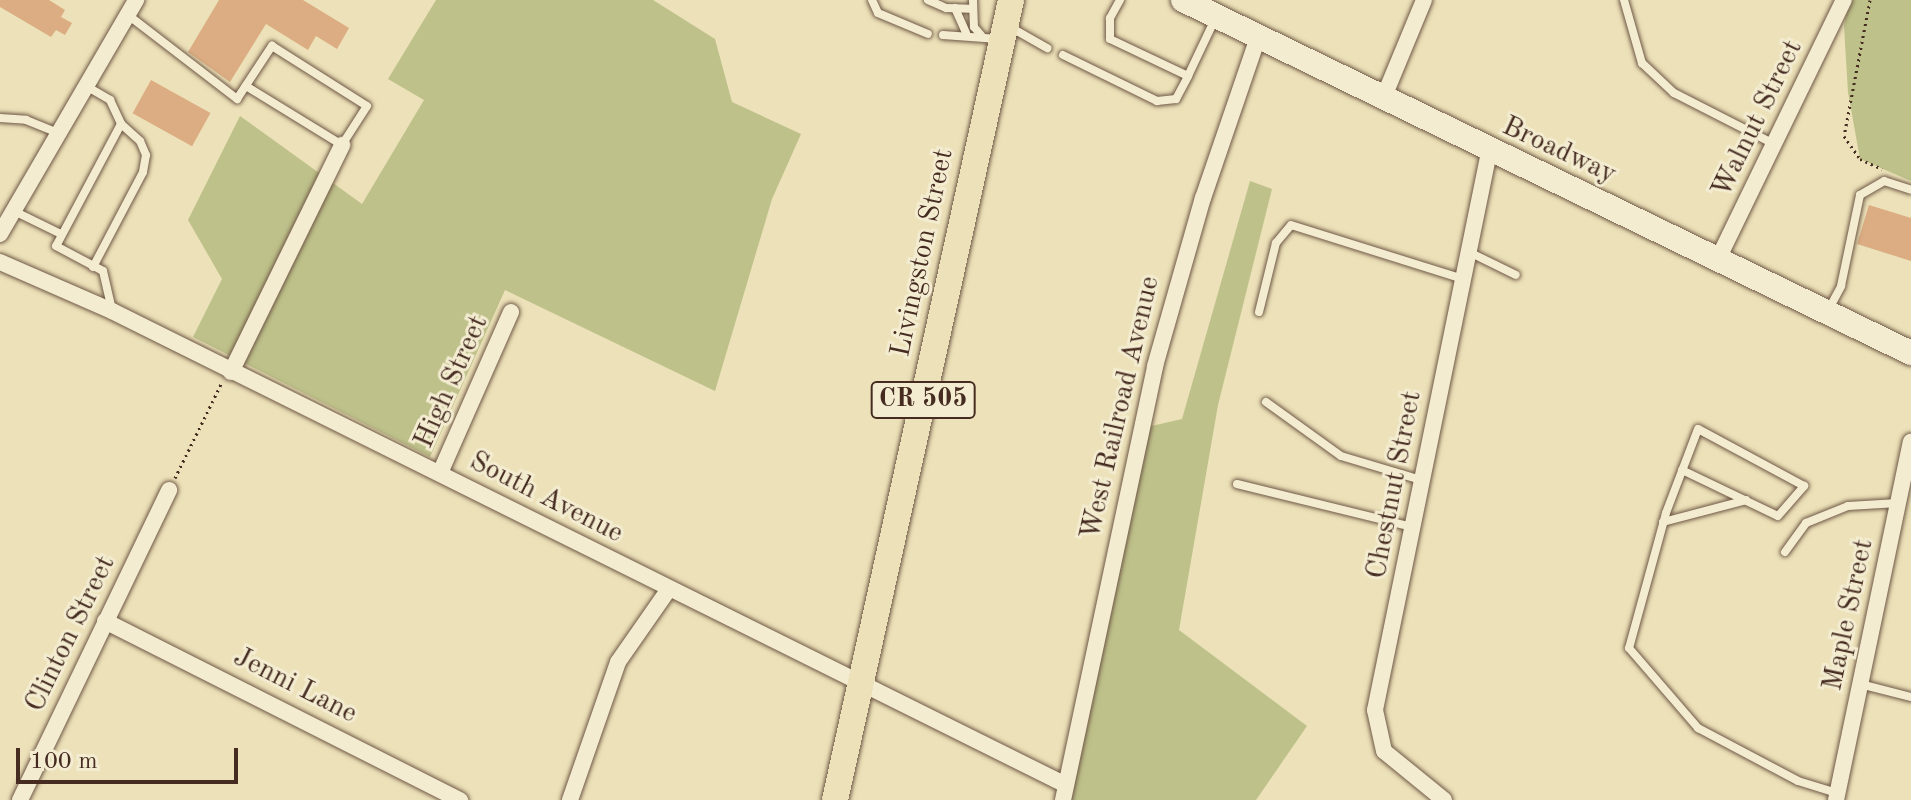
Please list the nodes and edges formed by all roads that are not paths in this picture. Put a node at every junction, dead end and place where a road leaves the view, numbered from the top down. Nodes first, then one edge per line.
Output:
1 (872, 0) edge
2 (928, 0) edge
3 (1120, 0) edge
4 (1424, 0) edge
5 (1624, 0) edge
6 (1844, 0) edge
7 (972, 4) edge
8 (132, 7) edge
9 (1203, 7) edge
10 (955, 8) junction
11 (1000, 25) edge
12 (966, 33) junction
13 (928, 34) dead end
14 (943, 35) dead end
15 (1258, 37) junction
16 (1047, 48) dead end
17 (1063, 55) dead end
18 (1188, 76) junction
19 (86, 85) junction
20 (246, 86) junction
21 (1383, 99) junction
22 (0, 118) edge
23 (121, 124) junction
24 (59, 133) junction
25 (342, 145) junction
26 (1776, 146) junction
27 (1489, 152) junction
28 (1911, 190) edge
29 (13, 211) junction
30 (59, 233) junction
31 (0, 234) edge
32 (1469, 251) junction
33 (1718, 259) junction
34 (0, 262) edge
35 (93, 267) junction
36 (1516, 275) dead end
37 (1463, 279) junction
38 (112, 311) junction
39 (511, 312) dead end
40 (1259, 312) dead end
41 (1828, 312) junction
42 (1911, 353) edge
43 (226, 378) junction
44 (1266, 402) dead end
45 (1911, 442) edge
46 (1682, 470) junction
47 (440, 473) junction
48 (1422, 480) junction
49 (1237, 484) dead end
50 (169, 490) road end
51 (1746, 500) junction
52 (1902, 513) edge
53 (1663, 522) junction
54 (1413, 527) junction
55 (1785, 552) dead end
56 (669, 589) junction
57 (105, 621) junction
58 (861, 684) junction
59 (1860, 684) junction
60 (1911, 697) edge
61 (1065, 792) edge
62 (1426, 794) edge
63 (1837, 796) edge
64 (20, 800) edge
65 (460, 800) edge
66 (570, 800) edge
67 (835, 800) edge
68 (1444, 800) edge

1 - 13 lane
2 - 10 lane
3 - 18 lane
4 - 21 street
5 - 26 lane
6 - 26 street, Walnut Street
7 - 10 lane
7 - 11 lane
8 - 19 street
8 - 20 lane
9 - 15 street, Broadway
9 - 18 lane
10 - 12 lane
11 - 12 lane
11 - 16 lane
11 - 58 main road, Livingston Street / CR 505
12 - 14 lane
15 - 21 street, Broadway
15 - 61 street, West Railroad Avenue
17 - 18 lane
19 - 23 lane
19 - 24 street
20 - 25 lane
20 - 25 lane
21 - 27 street, Broadway
22 - 24 lane
23 - 30 lane
23 - 35 lane
24 - 29 street
25 - 43 street
26 - 33 street, Walnut Street
27 - 32 street, Chestnut Street
27 - 33 street, Broadway
28 - 41 lane
29 - 30 lane
29 - 31 street
30 - 35 lane
32 - 36 lane
32 - 37 street, Chestnut Street
33 - 41 street, Broadway
34 - 38 street, South Avenue
35 - 38 lane
37 - 40 lane
37 - 48 street, Chestnut Street
38 - 43 street, South Avenue
39 - 47 street, High Street
41 - 42 street, Broadway
43 - 47 street, South Avenue
44 - 48 lane
45 - 52 street, Maple Street
46 - 51 lane
46 - 51 lane
46 - 53 lane
47 - 56 street, South Avenue
48 - 54 street, Chestnut Street
49 - 54 lane
50 - 57 street, Clinton Street
51 - 53 lane
52 - 55 lane
52 - 59 street, Maple Street
53 - 63 lane
54 - 62 street, Chestnut Street
56 - 58 street, South Avenue
56 - 66 street
57 - 64 street, Clinton Street
57 - 65 street, Jenni Lane
58 - 61 street, South Avenue
58 - 67 main road, Livingston Street / CR 505
59 - 60 lane
59 - 63 street, Maple Street
62 - 68 street, Chestnut Street

